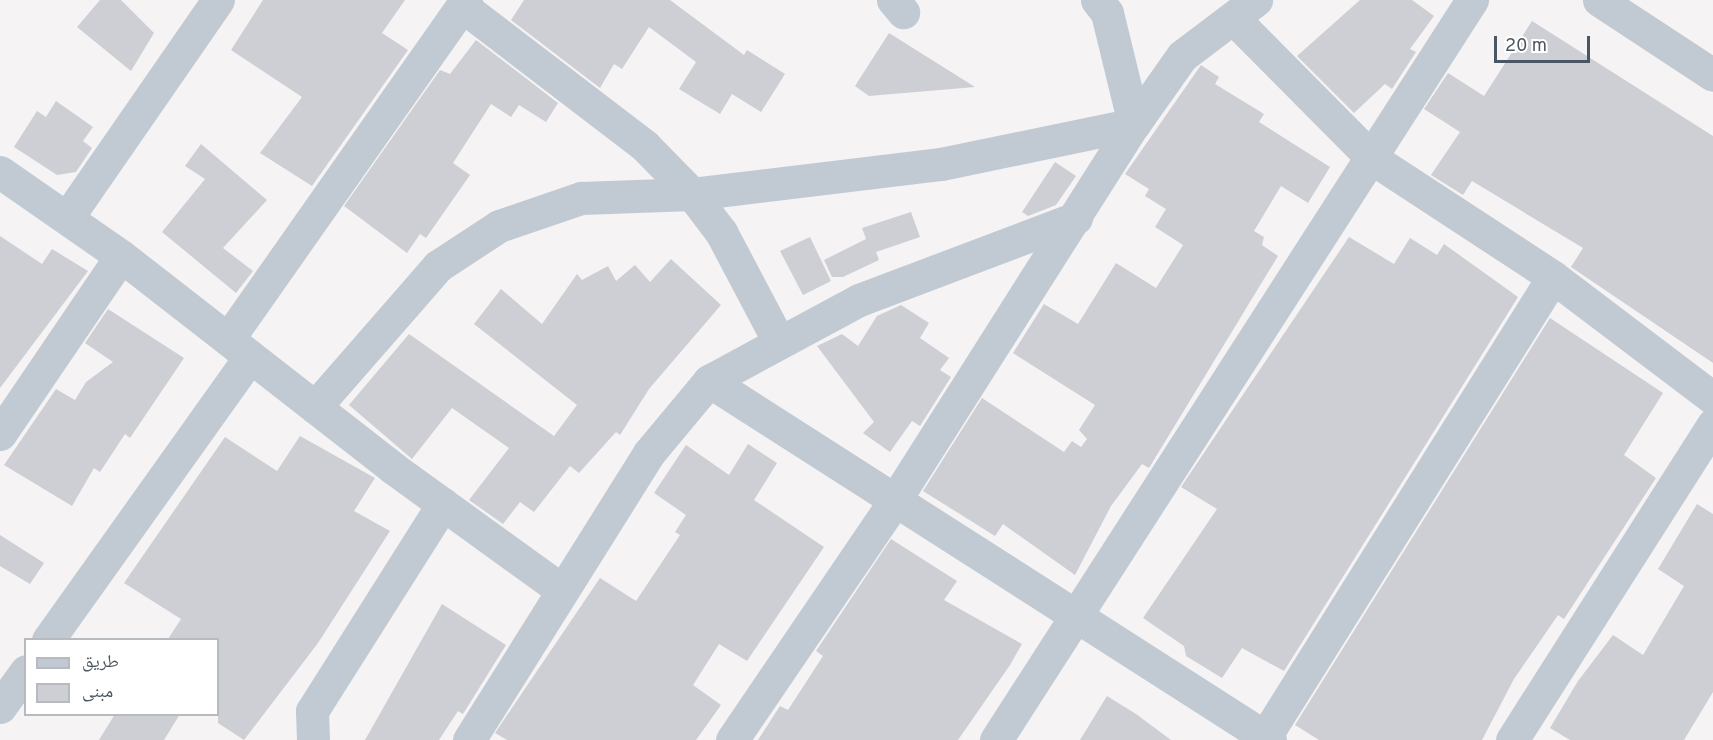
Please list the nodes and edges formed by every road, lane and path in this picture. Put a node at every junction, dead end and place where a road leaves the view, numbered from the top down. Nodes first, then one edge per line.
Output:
1 (218, 0) edge
2 (1097, 0) edge
3 (1472, 0) edge
4 (1599, 0) edge
5 (464, 3) edge
6 (1245, 9) edge
7 (1713, 75) edge
8 (1134, 124) junction
9 (1374, 159) junction
10 (0, 172) edge
11 (692, 194) junction
12 (68, 218) junction
13 (1076, 218) junction
14 (121, 256) junction
15 (1554, 277) junction
16 (777, 340) junction
17 (239, 348) junction
18 (709, 381) junction
19 (1713, 398) edge
20 (315, 407) junction
21 (1713, 425) edge
22 (0, 434) edge
23 (895, 500) junction
24 (443, 504) junction
25 (559, 588) junction
26 (1079, 614) junction
27 (49, 638) edge
28 (24, 674) edge
29 (0, 707) edge
30 (1266, 739) edge
31 (313, 740) edge
32 (469, 740) edge
33 (732, 740) edge
34 (996, 740) edge
35 (1512, 740) edge

1 - 12 street
2 - 8 street
3 - 9 street
4 - 7 street
5 - 11 street
5 - 17 street
6 - 8 street
6 - 9 street
8 - 11 street
8 - 13 street
9 - 15 street
9 - 26 street
10 - 12 street
11 - 16 street
11 - 20 street
12 - 14 street
13 - 16 street
13 - 23 street
14 - 17 street
14 - 22 street
15 - 19 street
15 - 30 street
16 - 18 street
17 - 20 street
17 - 27 street
18 - 23 street
18 - 25 street
20 - 24 street
21 - 35 street
23 - 26 street
23 - 33 street
24 - 25 street
24 - 31 street
25 - 32 street
26 - 30 street
26 - 34 street
28 - 29 street

